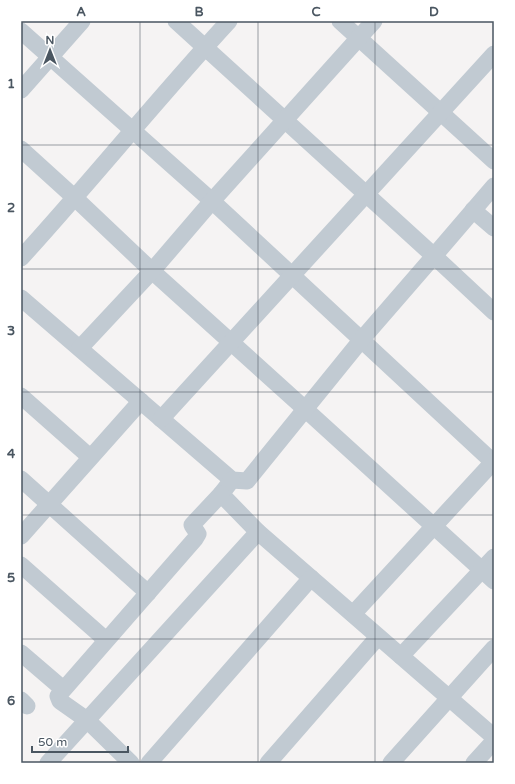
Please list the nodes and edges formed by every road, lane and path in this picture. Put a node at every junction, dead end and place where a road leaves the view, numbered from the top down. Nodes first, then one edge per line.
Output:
1 (82, 21) edge
2 (176, 21) edge
3 (229, 21) edge
4 (340, 21) edge
5 (374, 21) edge
6 (21, 31) edge
7 (358, 38) junction
8 (205, 47) junction
9 (494, 54) edge
10 (50, 57) junction
11 (21, 90) edge
12 (441, 113) junction
13 (285, 120) junction
14 (133, 130) junction
15 (21, 149) edge
16 (494, 161) edge
17 (494, 186) edge
18 (366, 194) junction
19 (75, 198) junction
20 (212, 201) junction
21 (473, 210) junction
22 (494, 228) edge
23 (434, 256) junction
24 (21, 258) edge
25 (152, 271) junction
26 (292, 275) junction
27 (21, 298) edge
28 (494, 312) edge
29 (362, 339) junction
30 (231, 343) junction
31 (80, 348) junction
32 (21, 396) edge
33 (141, 401) junction
34 (305, 409) junction
35 (161, 419) junction
36 (90, 457) junction
37 (494, 462) edge
38 (21, 479) edge
39 (232, 480) junction
40 (221, 494) junction
41 (50, 504) junction
42 (434, 526) junction
43 (258, 532) junction
44 (21, 536) edge
45 (494, 556) edge
46 (21, 565) edge
47 (488, 575) edge
48 (311, 578) junction
49 (148, 593) junction
50 (353, 614) junction
51 (378, 637) junction
52 (106, 640) junction
53 (494, 648) edge
54 (21, 653) edge
55 (401, 656) junction
56 (63, 689) junction
57 (449, 698) junction
58 (87, 720) junction
59 (494, 738) edge
60 (494, 741) edge
61 (48, 763) edge
62 (131, 763) edge
63 (149, 763) edge
64 (268, 763) edge
65 (391, 763) edge
66 (474, 763) edge

1 - 10 street
2 - 8 street
3 - 8 street
4 - 7 street
5 - 7 street
6 - 10 street
7 - 12 street
7 - 13 street
8 - 13 street
8 - 14 street
9 - 12 street
10 - 11 street
10 - 14 street
12 - 16 street
12 - 18 street
13 - 18 street
13 - 20 street
14 - 19 street
14 - 20 street
15 - 19 street
17 - 21 street
18 - 23 street
18 - 26 street
19 - 24 street
19 - 25 street
20 - 25 street
20 - 26 street
21 - 22 street
21 - 23 street
23 - 28 street
23 - 29 street
25 - 30 street
25 - 31 street
26 - 29 street
26 - 30 street
27 - 31 street
29 - 34 street
29 - 37 street
30 - 34 street
30 - 35 street
31 - 33 street
32 - 36 street
33 - 35 street
33 - 36 street
34 - 39 street
34 - 42 street
35 - 39 street
36 - 41 street
37 - 42 street
38 - 41 street
39 - 40 street
40 - 43 street
40 - 49 street
41 - 44 street
41 - 49 street
42 - 47 street
42 - 50 street
43 - 48 street
43 - 58 street
45 - 47 street
46 - 52 street
47 - 55 street
48 - 50 street
48 - 63 street
49 - 52 street
50 - 51 street
51 - 55 street
51 - 64 street
52 - 56 street
53 - 57 street
54 - 56 street
55 - 57 street
56 - 58 street
57 - 59 street
57 - 65 street
58 - 61 street
58 - 62 street
60 - 66 street

